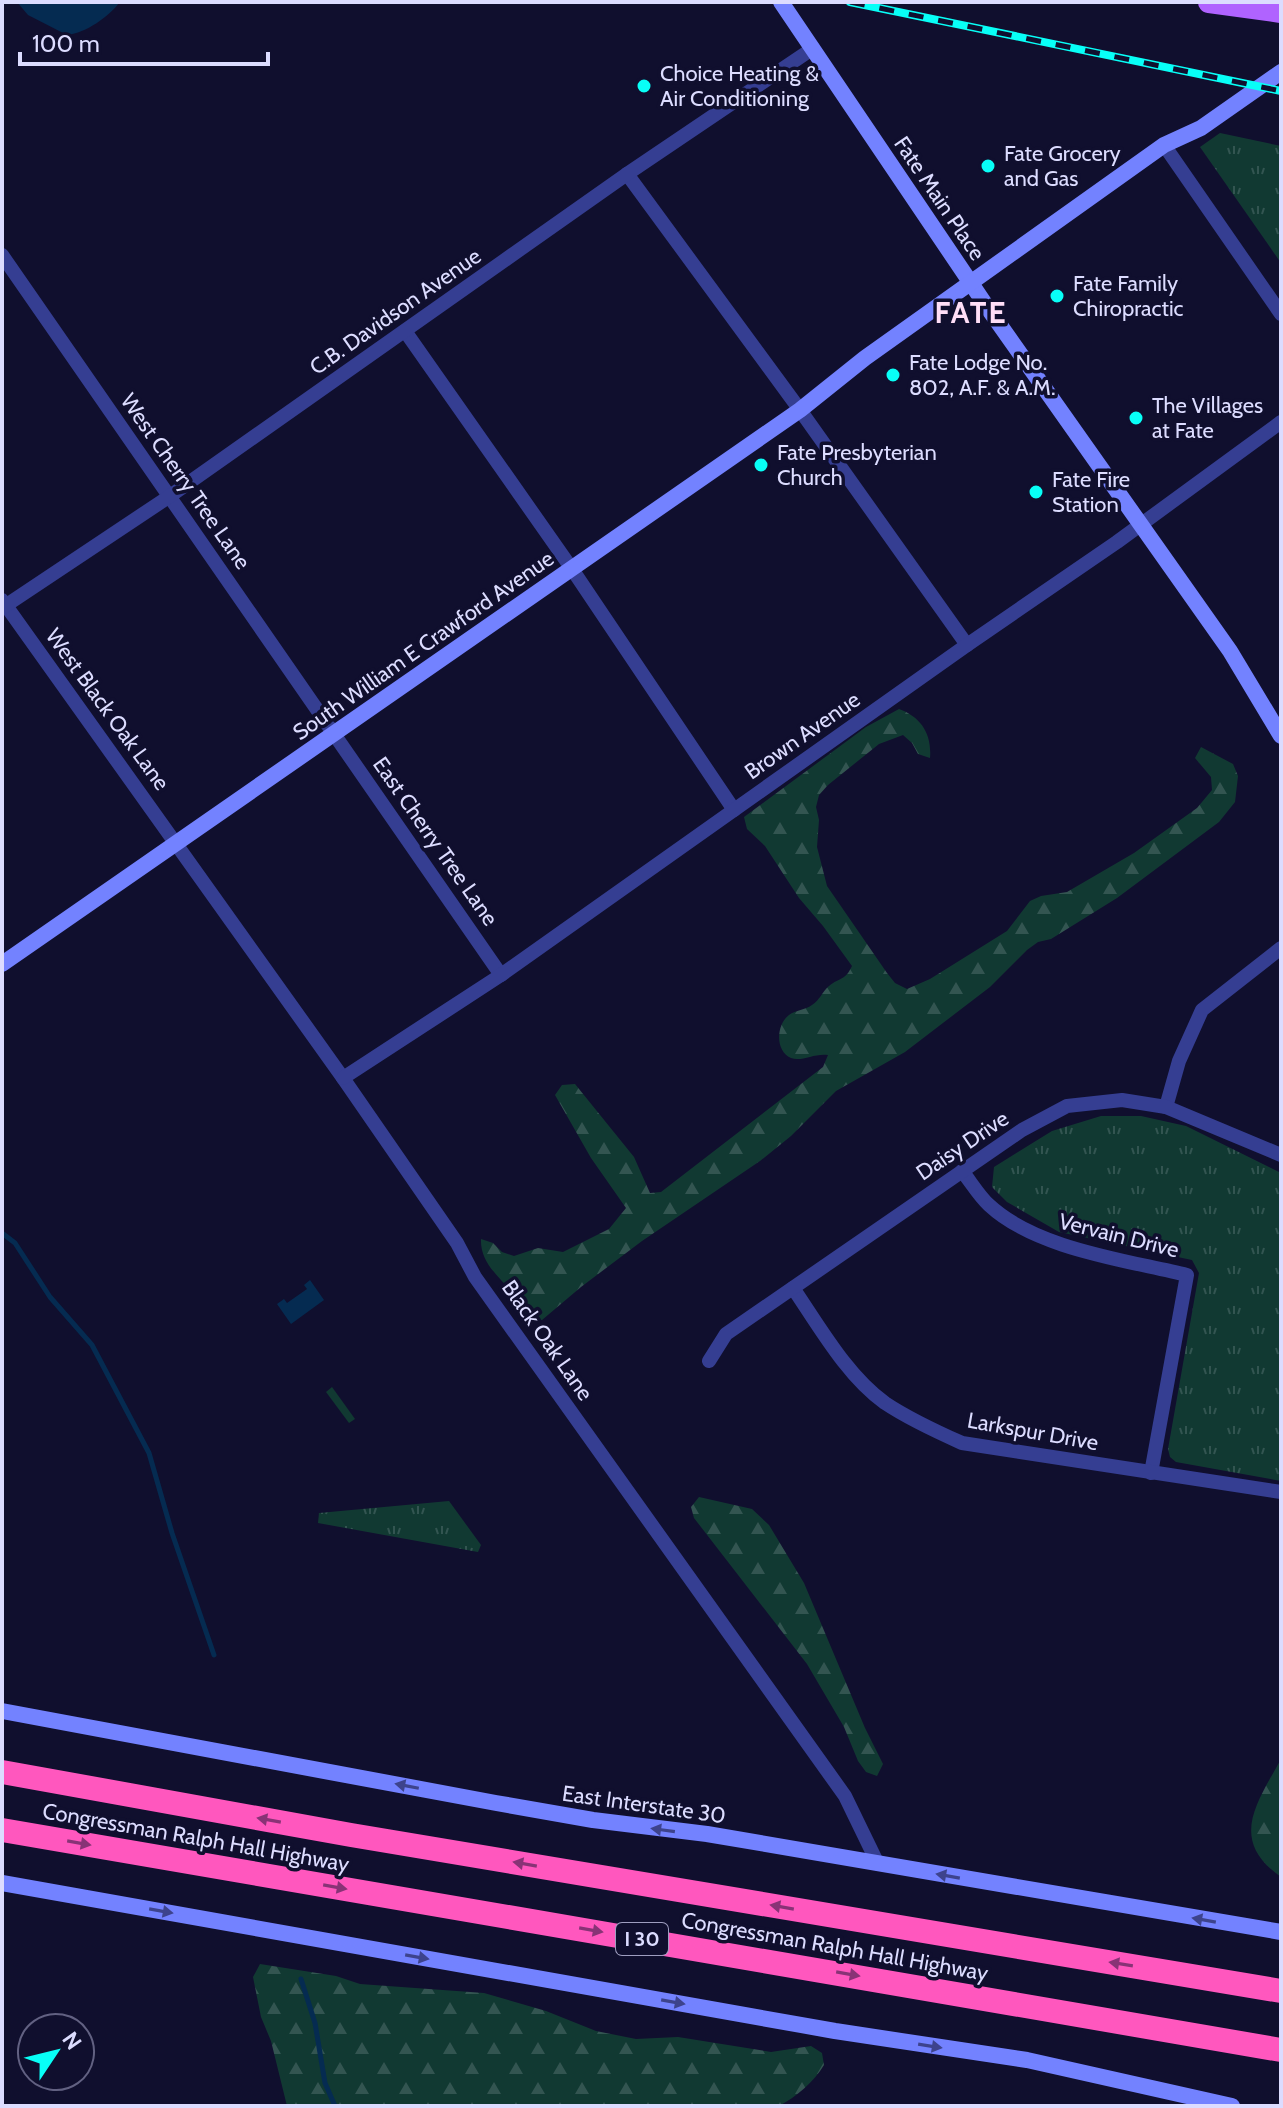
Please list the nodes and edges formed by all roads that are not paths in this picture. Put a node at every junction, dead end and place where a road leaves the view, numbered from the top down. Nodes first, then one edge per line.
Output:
1 (781, 2) edge
2 (1209, 2) edge
3 (1281, 12) edge
4 (812, 49) junction
5 (1281, 72) edge
6 (1164, 145) junction
7 (627, 174) junction
8 (3, 260) edge
9 (971, 283) junction
10 (1281, 314) edge
11 (405, 331) junction
12 (800, 410) junction
13 (1281, 422) edge
14 (170, 496) junction
15 (1140, 525) junction
16 (572, 569) junction
17 (3, 604) edge
18 (967, 645) junction
19 (334, 733) junction
20 (1281, 736) edge
21 (734, 810) junction
22 (178, 844) junction
23 (1281, 948) edge
24 (2, 964) edge
25 (501, 975) junction
26 (343, 1078) junction
27 (1166, 1107) junction
28 (1281, 1155) edge
29 (962, 1171) junction
30 (793, 1288) junction
31 (709, 1361) dead end
32 (1151, 1473) junction
33 (1281, 1492) edge
34 (2, 1711) edge
35 (2, 1772) edge
36 (2, 1830) edge
37 (878, 1864) junction
38 (2, 1883) edge
39 (1281, 1932) edge
40 (1281, 1991) edge
41 (1281, 2050) edge
42 (1232, 2106) edge

1 - 4 main road, Fate Main Place
2 - 3 main road
4 - 7 street, C.B. Davidson Avenue
4 - 9 main road, Fate Main Place
5 - 6 main road, South William E Crawford Avenue
6 - 9 main road, South William E Crawford Avenue
6 - 10 street
7 - 11 street, C.B. Davidson Avenue
7 - 12 street
8 - 14 street, West Cherry Tree Lane
9 - 12 main road, South William E Crawford Avenue
9 - 15 main road, Fate Main Place
11 - 14 street, C.B. Davidson Avenue
11 - 16 street
12 - 16 main road, South William E Crawford Avenue
12 - 18 street
13 - 15 street, Brown Avenue
14 - 17 street, C.B. Davidson Avenue
14 - 19 street, West Cherry Tree Lane
15 - 18 street, Brown Avenue
15 - 20 main road, Fate Main Place
16 - 19 main road, South William E Crawford Avenue
16 - 21 street
17 - 22 street, West Black Oak Lane
18 - 21 street, Brown Avenue
19 - 22 main road, South William E Crawford Avenue
19 - 25 street, East Cherry Tree Lane
21 - 25 street, Brown Avenue
22 - 24 main road, South William E Crawford Avenue
22 - 26 street, Black Oak Lane
23 - 27 street
25 - 26 street, Brown Avenue
26 - 37 street, Black Oak Lane
27 - 28 street, Daisy Drive
27 - 29 street, Daisy Drive
29 - 30 street, Daisy Drive
29 - 32 street, Vervain Drive
30 - 31 street, Daisy Drive
30 - 32 street, Larkspur Drive
32 - 33 street, Larkspur Drive
37 -> 34 main road, East Interstate 30
40 -> 35 highway, Congressman Ralph Hall Highway
36 -> 41 highway, Congressman Ralph Hall Highway / I 30
39 -> 37 main road, East Interstate 30
38 -> 42 main road

